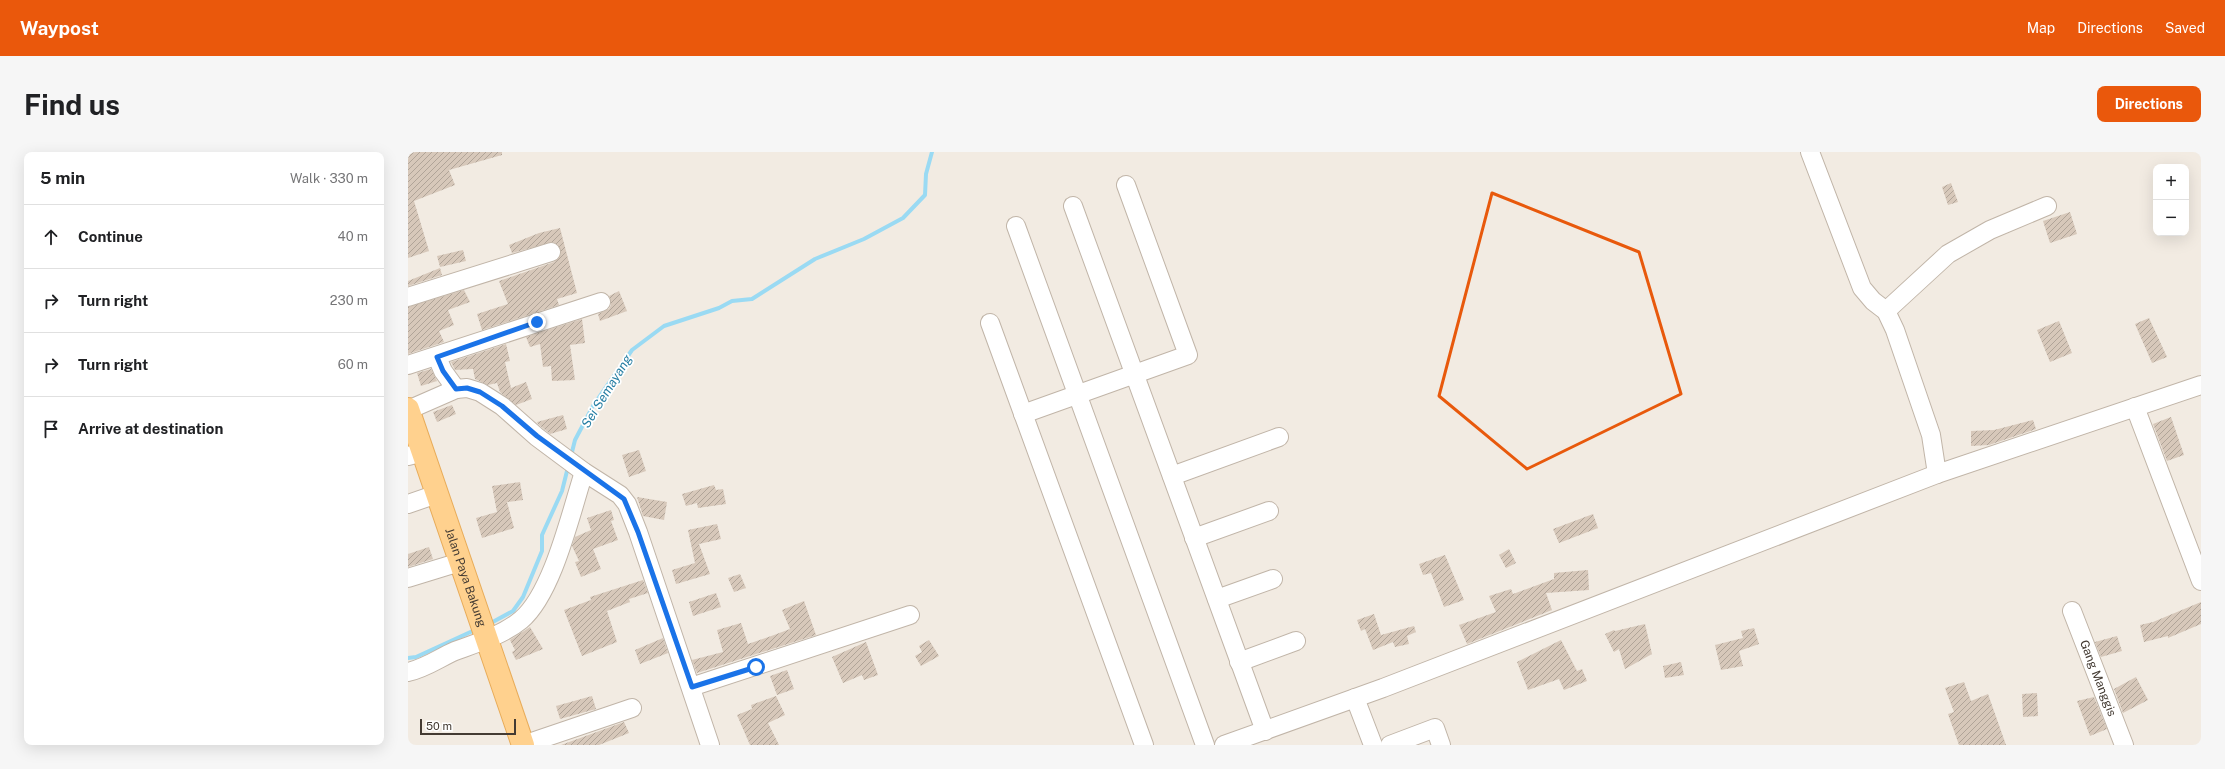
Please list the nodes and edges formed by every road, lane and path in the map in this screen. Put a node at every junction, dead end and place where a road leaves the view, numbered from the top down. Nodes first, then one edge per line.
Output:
1 (1810, 152) edge
2 (1126, 186) dead end
3 (1073, 206) dead end
4 (2047, 206) dead end
5 (1016, 226) dead end
6 (551, 252) dead end
7 (408, 297) edge
8 (601, 302) dead end
9 (1886, 311) junction
10 (990, 323) dead end
11 (437, 357) junction
12 (408, 365) edge
13 (1135, 374) junction
14 (2201, 385) edge
15 (456, 389) junction
16 (1078, 394) junction
17 (2135, 407) junction
18 (408, 410) edge
19 (1023, 414) junction
20 (1279, 437) dead end
21 (415, 454) edge
22 (576, 465) junction
23 (1941, 473) junction
24 (1172, 476) junction
25 (437, 494) junction
26 (408, 504) edge
27 (1269, 511) dead end
28 (1194, 538) junction
29 (460, 562) junction
30 (408, 578) edge
31 (1273, 579) dead end
32 (2201, 581) edge
33 (1217, 599) junction
34 (2072, 611) dead end
35 (910, 615) dead end
36 (482, 627) junction
37 (1296, 641) dead end
38 (1239, 662) junction
39 (408, 672) edge
40 (692, 687) junction
41 (1354, 698) junction
42 (632, 708) dead end
43 (1265, 731) junction
44 (523, 745) edge
45 (710, 745) edge
46 (1144, 745) edge
47 (1205, 745) edge
48 (1224, 745) edge
49 (1373, 745) edge
50 (1390, 745) edge
51 (1441, 745) edge
52 (2124, 745) edge

1 - 9 street
2 - 13 street
3 - 13 street
4 - 9 street
5 - 16 street
6 - 7 street
8 - 11 street
9 - 23 street
10 - 19 street
11 - 12 street
11 - 15 street
13 - 16 street
13 - 24 street
14 - 17 street
15 - 18 street
15 - 22 street
16 - 19 street
16 - 47 street
17 - 23 street
17 - 32 street
18 - 21 main road, Jalan Paya Bakung
19 - 46 street
20 - 24 street
21 - 25 main road, Jalan Paya Bakung
22 - 36 street
22 - 40 street
23 - 41 street
24 - 28 street
25 - 26 street
25 - 29 main road, Jalan Paya Bakung
27 - 28 street
28 - 33 street
29 - 30 street
29 - 36 main road, Jalan Paya Bakung
31 - 33 street
33 - 38 street
34 - 52 street, Gang Manggis
35 - 40 street
36 - 39 street
36 - 44 main road, Jalan Paya Bakung
37 - 38 street
38 - 43 street
40 - 45 street
41 - 43 street
41 - 49 street
42 - 44 street
43 - 48 street
50 - 51 street

